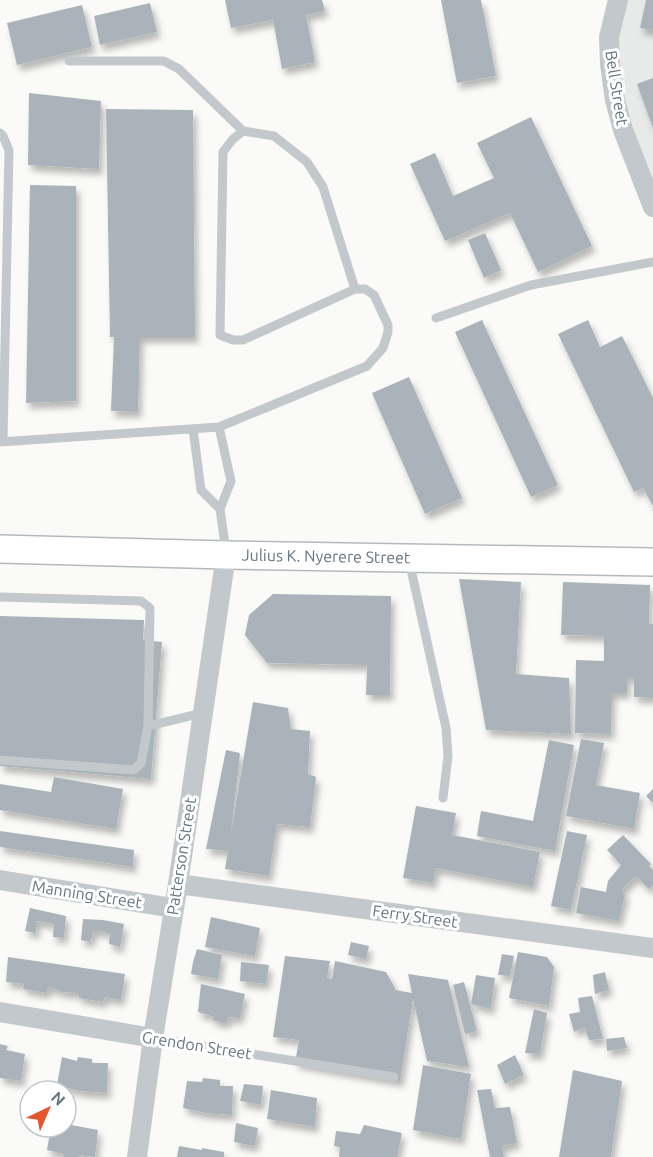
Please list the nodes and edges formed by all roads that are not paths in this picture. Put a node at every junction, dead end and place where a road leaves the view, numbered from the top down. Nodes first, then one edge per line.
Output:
1 (618, 0) edge
2 (69, 61) dead end
3 (243, 131) junction
4 (0, 134) edge
5 (653, 207) edge
6 (653, 262) edge
7 (355, 289) junction
8 (436, 318) dead end
9 (219, 427) junction
10 (194, 429) junction
11 (1, 442) edge
12 (220, 509) junction
13 (0, 549) edge
14 (226, 555) junction
15 (408, 557) junction
16 (653, 562) edge
17 (0, 597) edge
18 (202, 713) junction
19 (148, 726) junction
20 (0, 759) edge
21 (443, 798) dead end
22 (0, 880) edge
23 (178, 884) junction
24 (173, 908) junction
25 (653, 948) edge
26 (0, 1012) edge
27 (153, 1038) junction
28 (394, 1077) dead end
29 (137, 1157) edge

1 - 5 street, Bell Street
2 - 3 lane
3 - 7 lane
3 - 7 lane
4 - 11 lane
6 - 8 lane
7 - 9 lane
9 - 10 lane
9 - 12 lane
10 - 11 lane
10 - 12 lane
12 - 14 lane
13 - 14 street, Julius K. Nyerere Street
14 - 15 street, Julius K. Nyerere Street
14 - 18 street, Patterson Street
15 - 16 street, Julius K. Nyerere Street
15 - 21 lane
17 - 19 lane
18 - 19 lane
18 - 23 street, Patterson Street
19 - 20 lane
22 - 24 street, Manning Street
23 - 24 street, Patterson Street
23 - 25 street, Ferry Street
24 - 27 street, Patterson Street
26 - 27 street, Grendon Street
27 - 28 lane, Grendon Street
27 - 29 street, Patterson Street

